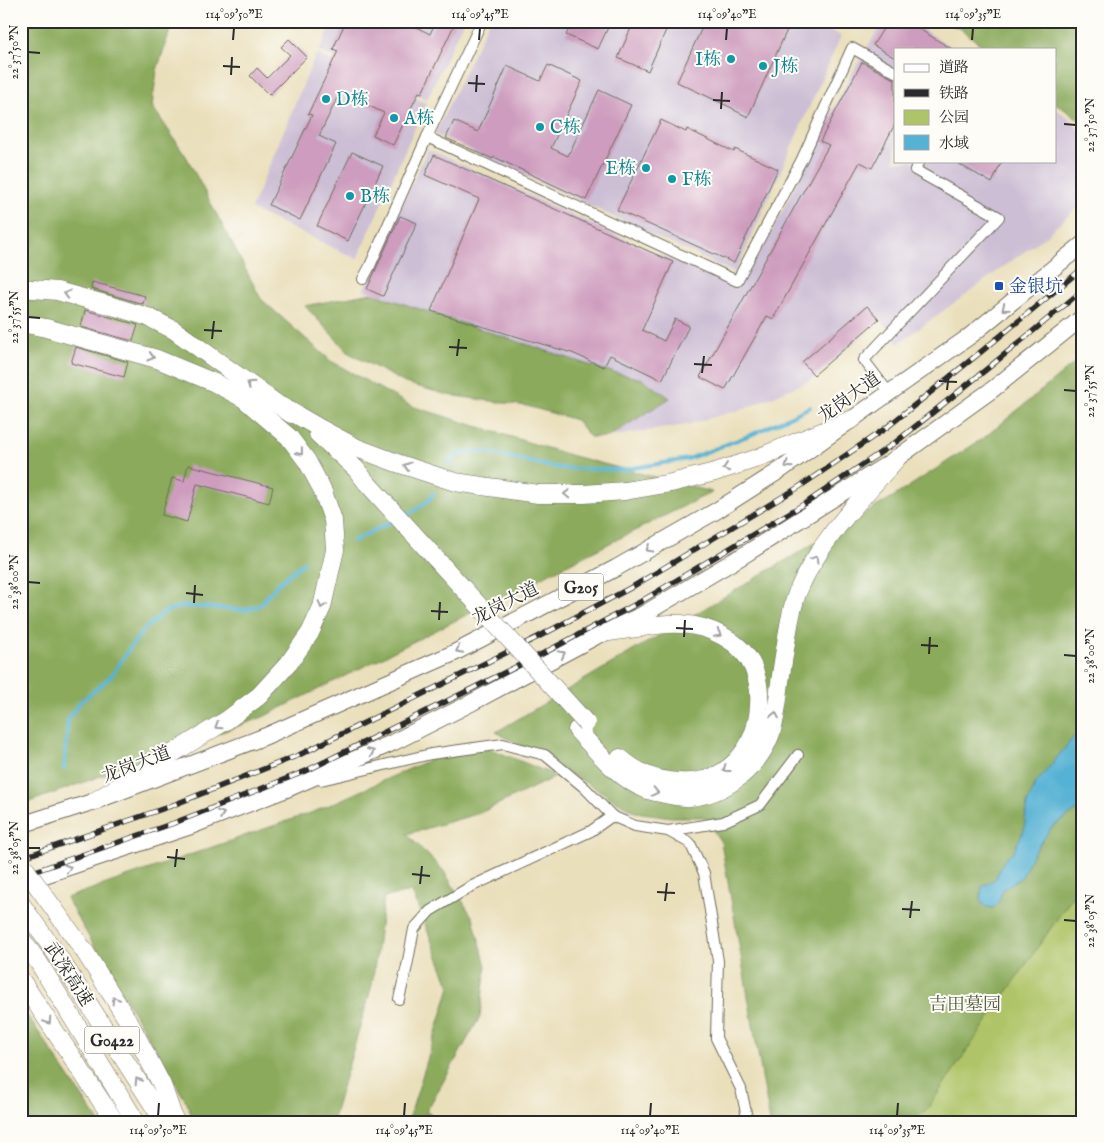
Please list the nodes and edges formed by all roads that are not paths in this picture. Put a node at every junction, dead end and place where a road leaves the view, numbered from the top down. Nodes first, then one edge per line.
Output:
1 (482, 21) edge
2 (894, 71) edge
3 (427, 137) junction
4 (919, 162) edge
5 (1083, 244) edge
6 (363, 279) dead end
7 (21, 288) edge
8 (1083, 316) edge
9 (21, 322) edge
10 (889, 393) junction
11 (243, 398) junction
12 (283, 407) junction
13 (853, 419) junction
14 (897, 458) junction
15 (363, 487) junction
16 (602, 633) junction
17 (582, 727) junction
18 (798, 755) dead end
19 (288, 788) junction
20 (95, 802) junction
21 (612, 816) junction
22 (21, 825) edge
23 (668, 831) junction
24 (21, 863) edge
25 (21, 883) edge
26 (21, 904) edge
27 (21, 939) edge
28 (21, 980) edge
29 (399, 999) dead end
30 (115, 1122) edge
31 (136, 1122) edge
32 (164, 1122) edge
33 (175, 1122) edge
34 (748, 1122) edge

1 - 3 street
2 - 3 street
3 - 6 street
4 - 10 street
5 -> 10 highway, 龙岗大道 / G205
12 -> 7 highway
8 - 14 highway
9 -> 11 highway
10 - 13 highway, 龙岗大道 / G205
11 - 15 highway
11 -> 20 highway
13 -> 12 highway
12 - 15 highway
13 -> 20 highway, 龙岗大道 / G205
14 - 16 highway
17 -> 14 highway
15 - 17 highway, bridge
16 -> 17 highway
19 -> 16 highway
18 - 23 street
19 - 21 street
25 -> 19 highway
20 - 22 highway, 龙岗大道 / G205
21 - 23 street
21 - 29 street
23 - 34 street
33 -> 24 highway, bridge
32 -> 26 highway, 武深高速 / G0422
27 - 31 highway, 武深高速 / G0422
28 -> 30 highway

